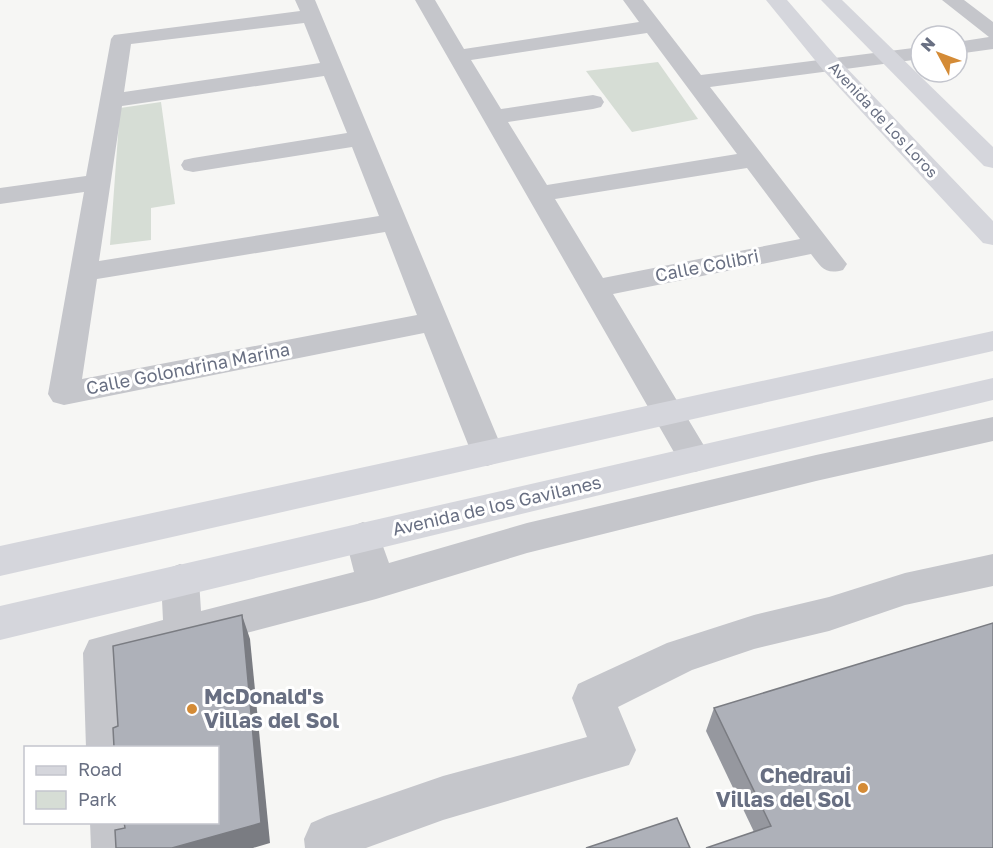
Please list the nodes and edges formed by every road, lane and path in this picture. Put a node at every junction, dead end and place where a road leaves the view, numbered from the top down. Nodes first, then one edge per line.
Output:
1 (425, 0) edge
2 (633, 0) edge
3 (776, 0) edge
4 (831, 0) edge
5 (952, 0) edge
6 (308, 8) edge
7 (653, 26) junction
8 (993, 32) edge
9 (993, 43) edge
10 (969, 46) edge
11 (909, 54) edge
12 (458, 56) junction
13 (888, 57) junction
14 (831, 65) junction
15 (333, 68) junction
16 (696, 82) junction
17 (111, 101) junction
18 (593, 102) dead end
19 (494, 117) junction
20 (360, 138) junction
21 (754, 159) junction
22 (993, 161) edge
23 (194, 165) dead end
24 (98, 182) junction
25 (539, 194) junction
26 (0, 195) edge
27 (394, 222) junction
28 (993, 237) edge
29 (84, 272) junction
30 (595, 289) junction
31 (434, 321) junction
32 (993, 341) edge
33 (993, 389) edge
34 (668, 413) junction
35 (860, 420) junction
36 (993, 429) edge
37 (886, 452) junction
38 (486, 453) junction
39 (695, 459) junction
40 (363, 537) junction
41 (0, 561) edge
42 (993, 570) edge
43 (180, 580) junction
44 (376, 583) junction
45 (0, 623) edge
46 (183, 633) junction
47 (108, 746) edge
48 (113, 824) edge
49 (114, 848) edge
50 (328, 848) edge

1 - 12 street
2 - 7 street, Calle Colibri
3 - 14 main road, Avenida de Los Loros
4 - 13 main road
5 - 8 street
6 - 15 street, Calle Golondrina Marina
6 - 17 street, Calle Golondrina Marina
7 - 12 street
7 - 16 street, Calle Colibri
9 - 10 street
11 - 13 street
12 - 19 street
13 - 14 street
13 - 22 main road
14 - 16 street
14 - 28 main road, Avenida de Los Loros
15 - 17 street
15 - 20 street, Calle Golondrina Marina
16 - 21 street, Calle Colibri
17 - 24 street, Calle Golondrina Marina
18 - 19 street
19 - 25 street
20 - 23 street
20 - 27 street, Calle Golondrina Marina
21 - 25 street
21 - 30 street, Calle Colibri
24 - 26 street
24 - 29 street, Calle Golondrina Marina
25 - 30 street
27 - 29 street
27 - 31 street, Calle Golondrina Marina
29 - 31 street, Calle Golondrina Marina
30 - 34 street
31 - 38 street, Calle Golondrina Marina
32 - 34 main road
33 - 35 main road, Avenida de los Gavilanes
34 - 38 main road
34 - 39 street
35 - 37 street
35 - 39 main road, Avenida de los Gavilanes
36 - 37 street
37 - 44 street
38 - 41 main road
39 - 40 main road, Avenida de los Gavilanes
40 - 43 main road, Avenida de los Gavilanes
40 - 44 street
42 - 50 street
43 - 45 main road, Avenida de los Gavilanes
43 - 46 street
44 - 46 street
46 - 47 street
48 - 49 street

